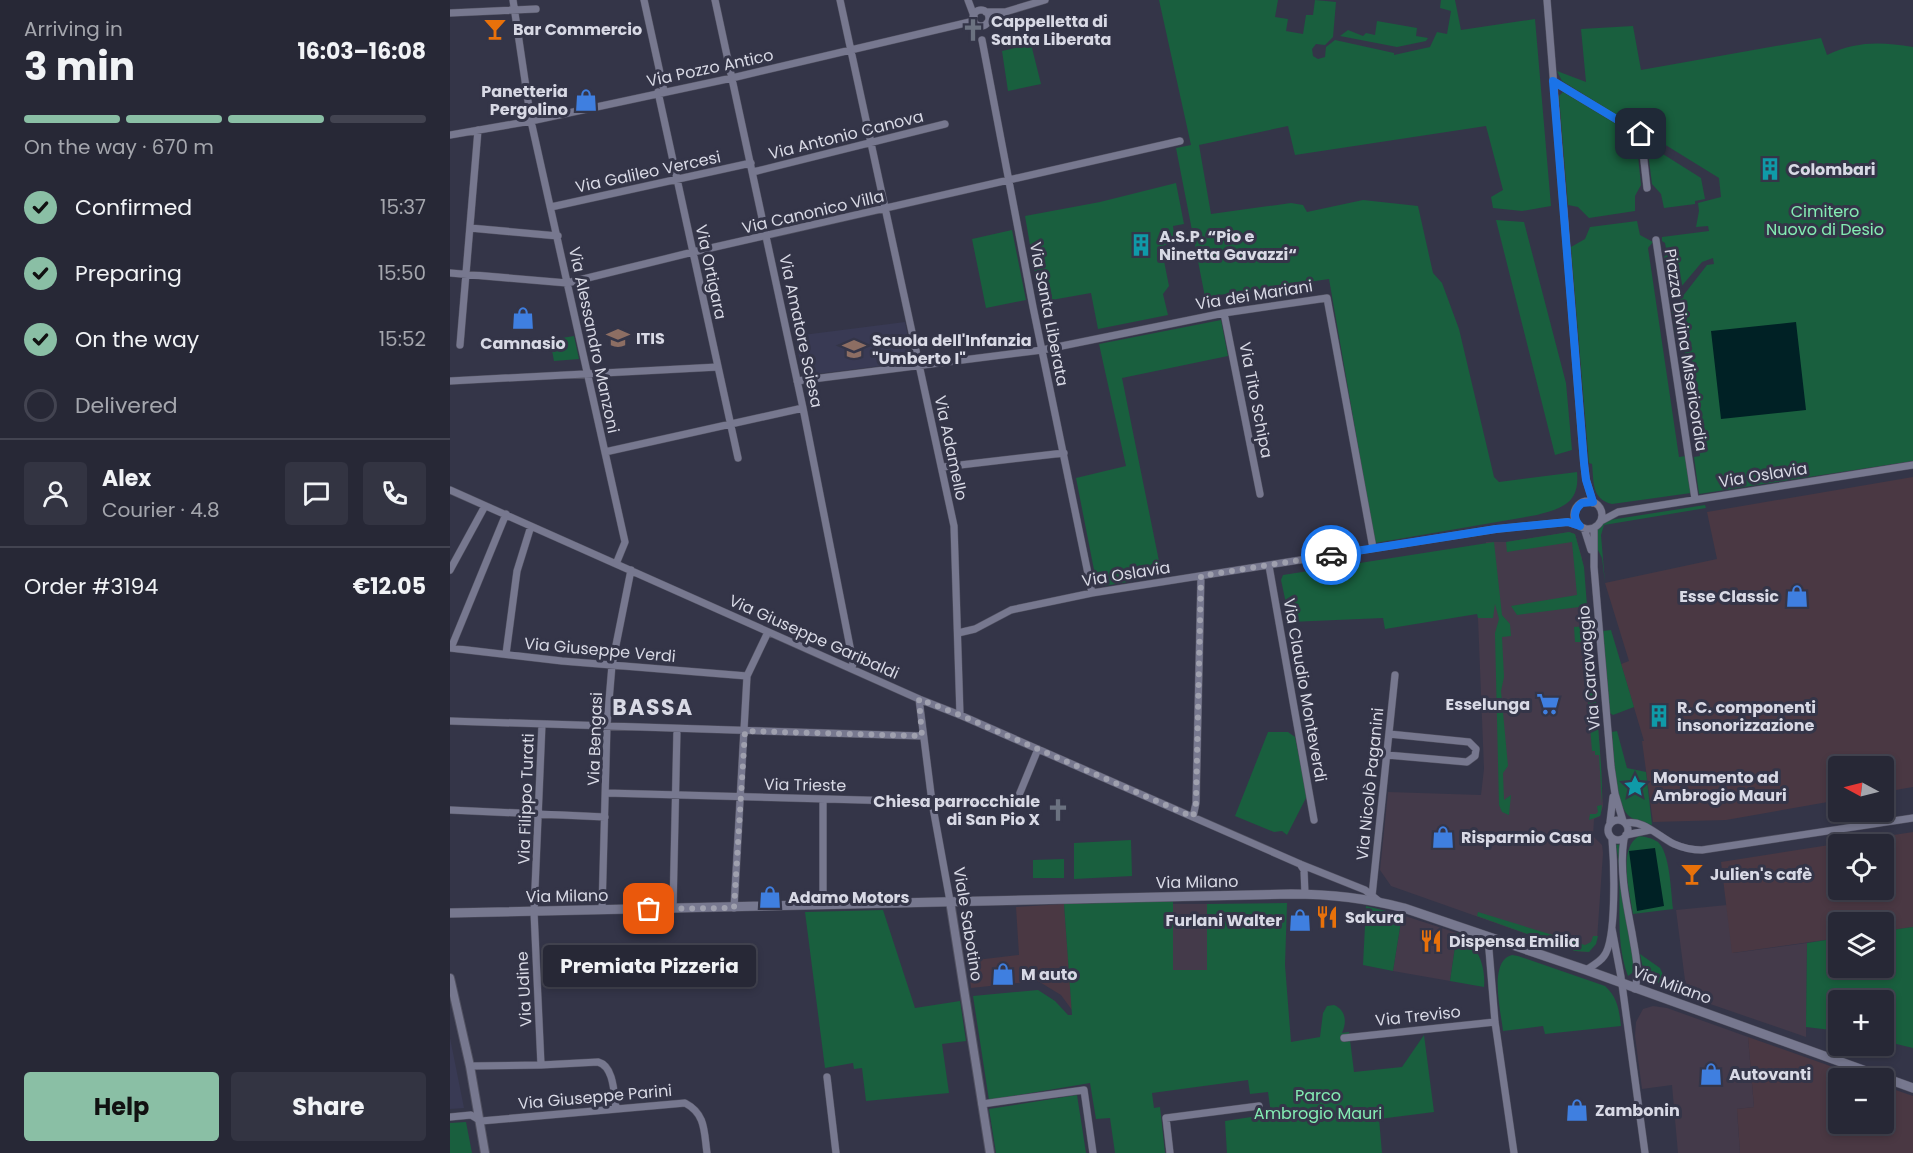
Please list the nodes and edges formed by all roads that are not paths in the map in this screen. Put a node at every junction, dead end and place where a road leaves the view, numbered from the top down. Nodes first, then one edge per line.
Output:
1 (513, 0) edge
2 (644, 0) edge
3 (715, 0) edge
4 (840, 0) edge
5 (969, 0) edge
6 (1045, 0) edge
7 (1547, 0) edge
8 (536, 9) dead end
9 (515, 10) junction
10 (984, 11) junction
11 (1005, 12) junction
12 (450, 14) edge
13 (975, 21) junction
14 (987, 24) junction
15 (982, 40) junction
16 (851, 50) junction
17 (732, 78) junction
18 (1553, 81) junction
19 (661, 92) junction
20 (531, 121) junction
21 (945, 124) dead end
22 (478, 130) junction
23 (450, 135) edge
24 (1180, 141) dead end
25 (872, 142) junction
26 (751, 163) junction
27 (753, 172) junction
28 (677, 179) junction
29 (1009, 179) junction
30 (1647, 188) dead end
31 (551, 207) junction
32 (886, 208) junction
33 (470, 228) junction
34 (558, 236) junction
35 (767, 237) junction
36 (1656, 240) dead end
37 (693, 252) junction
38 (450, 273) edge
39 (467, 274) junction
40 (567, 283) junction
41 (1224, 312) junction
42 (460, 345) dead end
43 (1042, 350) junction
44 (718, 367) junction
45 (919, 367) junction
46 (588, 375) junction
47 (450, 381) edge
48 (797, 381) junction
49 (803, 408) junction
50 (731, 424) junction
51 (605, 452) junction
52 (1064, 453) junction
53 (738, 458) dead end
54 (1913, 465) edge
55 (943, 467) junction
56 (1586, 480) junction
57 (450, 490) edge
58 (1260, 494) dead end
59 (1695, 499) junction
60 (1593, 502) junction
61 (1582, 503) junction
62 (485, 506) junction
63 (1600, 508) junction
64 (1576, 510) junction
65 (1618, 512) junction
66 (506, 514) junction
67 (1601, 521) junction
68 (1552, 523) junction
69 (531, 526) junction
70 (1582, 527) junction
71 (1594, 528) junction
72 (1373, 548) junction
73 (616, 564) junction
74 (1269, 566) junction
75 (1594, 567) junction
76 (450, 570) edge
77 (630, 570) junction
78 (1201, 576) junction
79 (1092, 593) junction
80 (768, 632) junction
81 (958, 633) junction
82 (451, 648) edge
83 (506, 654) junction
84 (612, 665) junction
85 (852, 669) junction
86 (1395, 675) dead end
87 (747, 676) junction
88 (919, 699) junction
89 (960, 715) junction
90 (450, 721) edge
91 (542, 724) junction
92 (608, 725) junction
93 (677, 729) junction
94 (745, 731) junction
95 (1389, 734) junction
96 (922, 736) junction
97 (1038, 749) junction
98 (1387, 755) junction
99 (1611, 767) junction
100 (606, 793) junction
101 (675, 794) junction
102 (741, 798) junction
103 (823, 799) junction
104 (932, 802) junction
105 (450, 810) edge
106 (538, 814) junction
107 (605, 817) junction
108 (1193, 817) junction
109 (1913, 818) edge
110 (1314, 820) dead end
111 (1610, 822) junction
112 (1625, 822) junction
113 (1650, 830) junction
114 (1625, 837) junction
115 (1612, 839) junction
116 (1300, 864) junction
117 (1305, 894) junction
118 (1376, 899) junction
119 (950, 902) junction
120 (823, 905) junction
121 (734, 908) junction
122 (673, 909) junction
123 (603, 910) junction
124 (534, 912) junction
125 (450, 913) edge
126 (1612, 929) junction
127 (1488, 938) junction
128 (1586, 970) junction
129 (450, 978) edge
130 (1622, 984) junction
131 (1635, 989) junction
132 (1495, 1022) junction
133 (1344, 1038) dead end
134 (541, 1065) junction
135 (470, 1066) junction
136 (827, 1077) dead end
137 (1913, 1088) edge
138 (982, 1104) junction
139 (1259, 1106) dead end
140 (616, 1108) junction
141 (450, 1117) edge
142 (481, 1121) junction
143 (485, 1153) edge
144 (706, 1153) edge
145 (836, 1153) edge
146 (990, 1153) edge
147 (1093, 1153) edge
148 (1170, 1153) edge
149 (1514, 1153) edge
150 (1645, 1153) edge

1 - 9 street, Via Alessandro Manzoni
2 - 19 street, Via Ortigara
3 - 17 street, Via Amatore Sciesa
4 - 16 street, Via Adamello
5 - 10 street, Via Santa Liberata
5 - 13 street, Via Santa Liberata
6 - 11 street
7 - 18 street
8 - 9 street
9 - 12 street
9 - 20 street, Via Alessandro Manzoni
10 - 11 street
10 - 13 street
10 - 14 street
11 - 14 street
13 - 14 street
13 - 15 street, Via Santa Liberata
13 - 16 street, Via Pozzo Antico
14 - 15 street, Via Santa Liberata
15 - 29 street, Via Santa Liberata
16 - 17 street, Via Pozzo Antico
16 - 25 street, Via Adamello
17 - 19 street, Via Pozzo Antico
17 - 26 street, Via Amatore Sciesa
18 - 30 street
18 - 56 street
19 - 20 street, Via Pozzo Antico
19 - 28 street, Via Ortigara
20 - 22 street, Via Pozzo Antico
20 - 31 street, Via Alessandro Manzoni
21 - 25 street, Via Antonio Canova
22 - 23 street, Via Pozzo Antico
22 - 33 street
24 - 29 street, Via Canonico Villa
25 - 27 street, Via Antonio Canova
25 - 32 street, Via Adamello
26 - 27 street, Via Amatore Sciesa
26 - 28 street, Via Galileo Vercesi
27 - 35 street, Via Amatore Sciesa
28 - 31 street, Via Galileo Vercesi
28 - 37 street, Via Ortigara
29 - 32 street, Via Canonico Villa
29 - 43 street, Via Santa Liberata
31 - 34 street, Via Alessandro Manzoni
32 - 35 street, Via Canonico Villa
32 - 45 street, Via Adamello
33 - 34 street
33 - 39 street
34 - 40 street, Via Alessandro Manzoni
35 - 37 street, Via Canonico Villa
35 - 48 street, Via Amatore Sciesa
36 - 59 street, Piazza Divina Misericordia
37 - 40 street, Via Canonico Villa
37 - 44 street, Via Ortigara
38 - 39 street, Via Canonico Villa
39 - 40 street, Via Canonico Villa
39 - 42 street
40 - 46 street, Via Alessandro Manzoni
41 - 43 street, Via dei Mariani
41 - 58 street, Via Tito Schipa
41 - 72 street, Via dei Mariani
43 - 45 street, Via dei Mariani
43 - 52 street, Via Santa Liberata
44 - 46 street
44 - 50 street, Via Ortigara
45 - 48 street, Via dei Mariani
45 - 55 street, Via Adamello
46 - 47 street
46 - 51 street, Via Alessandro Manzoni
48 - 49 street, Via Amatore Sciesa
49 - 50 street
49 - 85 street, Via Amatore Sciesa
50 - 51 street
50 - 53 street, Via Ortigara
51 - 73 street, Via Alessandro Manzoni
52 - 55 street
52 - 79 street, Via Santa Liberata
54 - 59 street, Via Oslavia
55 - 81 street, Via Adamello
56 - 60 street
56 - 61 street
57 - 62 street, Via Giuseppe Garibaldi
59 - 65 street, Via Oslavia
60 - 61 street
60 - 63 street
61 - 64 street
62 - 66 street, Via Giuseppe Garibaldi
62 - 76 street
63 - 65 street, Via Oslavia
63 - 67 street
64 - 68 street, Via Oslavia
64 - 70 street
65 - 67 street, Via Oslavia
66 - 69 street, Via Giuseppe Garibaldi
66 - 82 street
67 - 71 street
68 - 70 street, Via Oslavia
68 - 72 street, Via Oslavia
69 - 73 street, Via Giuseppe Garibaldi
69 - 83 street
70 - 71 street
70 - 75 street, Via Caravaggio
71 - 75 street, Via Caravaggio
72 - 74 street, Via Oslavia
73 - 77 street, Via Giuseppe Garibaldi
74 - 78 street, Via Oslavia
74 - 110 street, Via Claudio Monteverdi
75 - 99 street, Via Caravaggio
77 - 80 street, Via Giuseppe Garibaldi
77 - 84 street, Via Bengasi
78 - 79 street, Via Oslavia
78 - 108 street
79 - 81 street, Via Oslavia
80 - 85 street, Via Giuseppe Garibaldi
80 - 87 street
81 - 89 street, Via Adamello
82 - 83 street, Via Giuseppe Verdi
83 - 84 street, Via Giuseppe Verdi
84 - 87 street, Via Giuseppe Verdi
84 - 92 street, Via Bengasi
85 - 88 street, Via Giuseppe Garibaldi
86 - 95 street, Via Nicolò Paganini
87 - 94 street
88 - 89 street, Via Giuseppe Garibaldi
88 - 96 street, Viale Sabotino
89 - 97 street, Via Giuseppe Garibaldi
90 - 91 street
91 - 92 street
91 - 106 street, Via Filippo Turati
92 - 93 street
92 - 100 street, Via Bengasi
93 - 94 street
93 - 101 street
94 - 96 street
94 - 102 street
95 - 98 street, Via Nicolò Paganini
95 - 98 street
96 - 104 street, Viale Sabotino
97 - 104 street, Via Trieste
97 - 108 street, Via Giuseppe Garibaldi
98 - 118 street, Via Nicolò Paganini
99 - 111 street, Via Caravaggio
99 - 112 street, Via Caravaggio
100 - 101 street, Via Trieste
100 - 107 street, Via Bengasi
101 - 102 street, Via Trieste
101 - 122 street
102 - 103 street, Via Trieste
102 - 121 street
103 - 104 street, Via Trieste
103 - 120 street
104 - 119 street, Viale Sabotino
105 - 106 street
106 - 107 street
106 - 124 street, Via Filippo Turati
107 - 123 street, Via Bengasi
108 - 116 street, Via Giuseppe Garibaldi
109 - 113 street
111 - 112 street
111 - 115 street
112 - 113 street
112 - 114 street
113 - 114 street
114 - 115 street
114 - 131 street
115 - 126 street
116 - 117 street
116 - 118 street, Via Giuseppe Garibaldi
117 - 118 main road, Via Milano
117 - 119 main road, Via Milano
118 - 127 main road, Via Milano
119 - 120 main road, Via Milano
119 - 138 street, Viale Sabotino
120 - 121 main road, Via Milano
121 - 122 main road, Via Milano
122 - 123 main road, Via Milano
123 - 124 main road, Via Milano
124 - 125 main road, Via Milano
124 - 134 street, Via Udine
126 - 128 street
126 - 130 street
127 - 128 main road, Via Milano
127 - 132 street
128 - 130 main road, Via Milano
129 - 135 street
130 - 131 main road, Via Milano
130 - 150 street
131 - 137 main road, Via Milano
132 - 133 street, Via Treviso
132 - 149 street
134 - 135 street
134 - 140 street
135 - 142 street
136 - 145 street
138 - 146 street, Viale Sabotino
138 - 147 street
139 - 148 street
140 - 142 street, Via Giuseppe Parini
140 - 144 street, Via Giuseppe Parini
141 - 142 street, Via Giuseppe Parini
142 - 143 street

